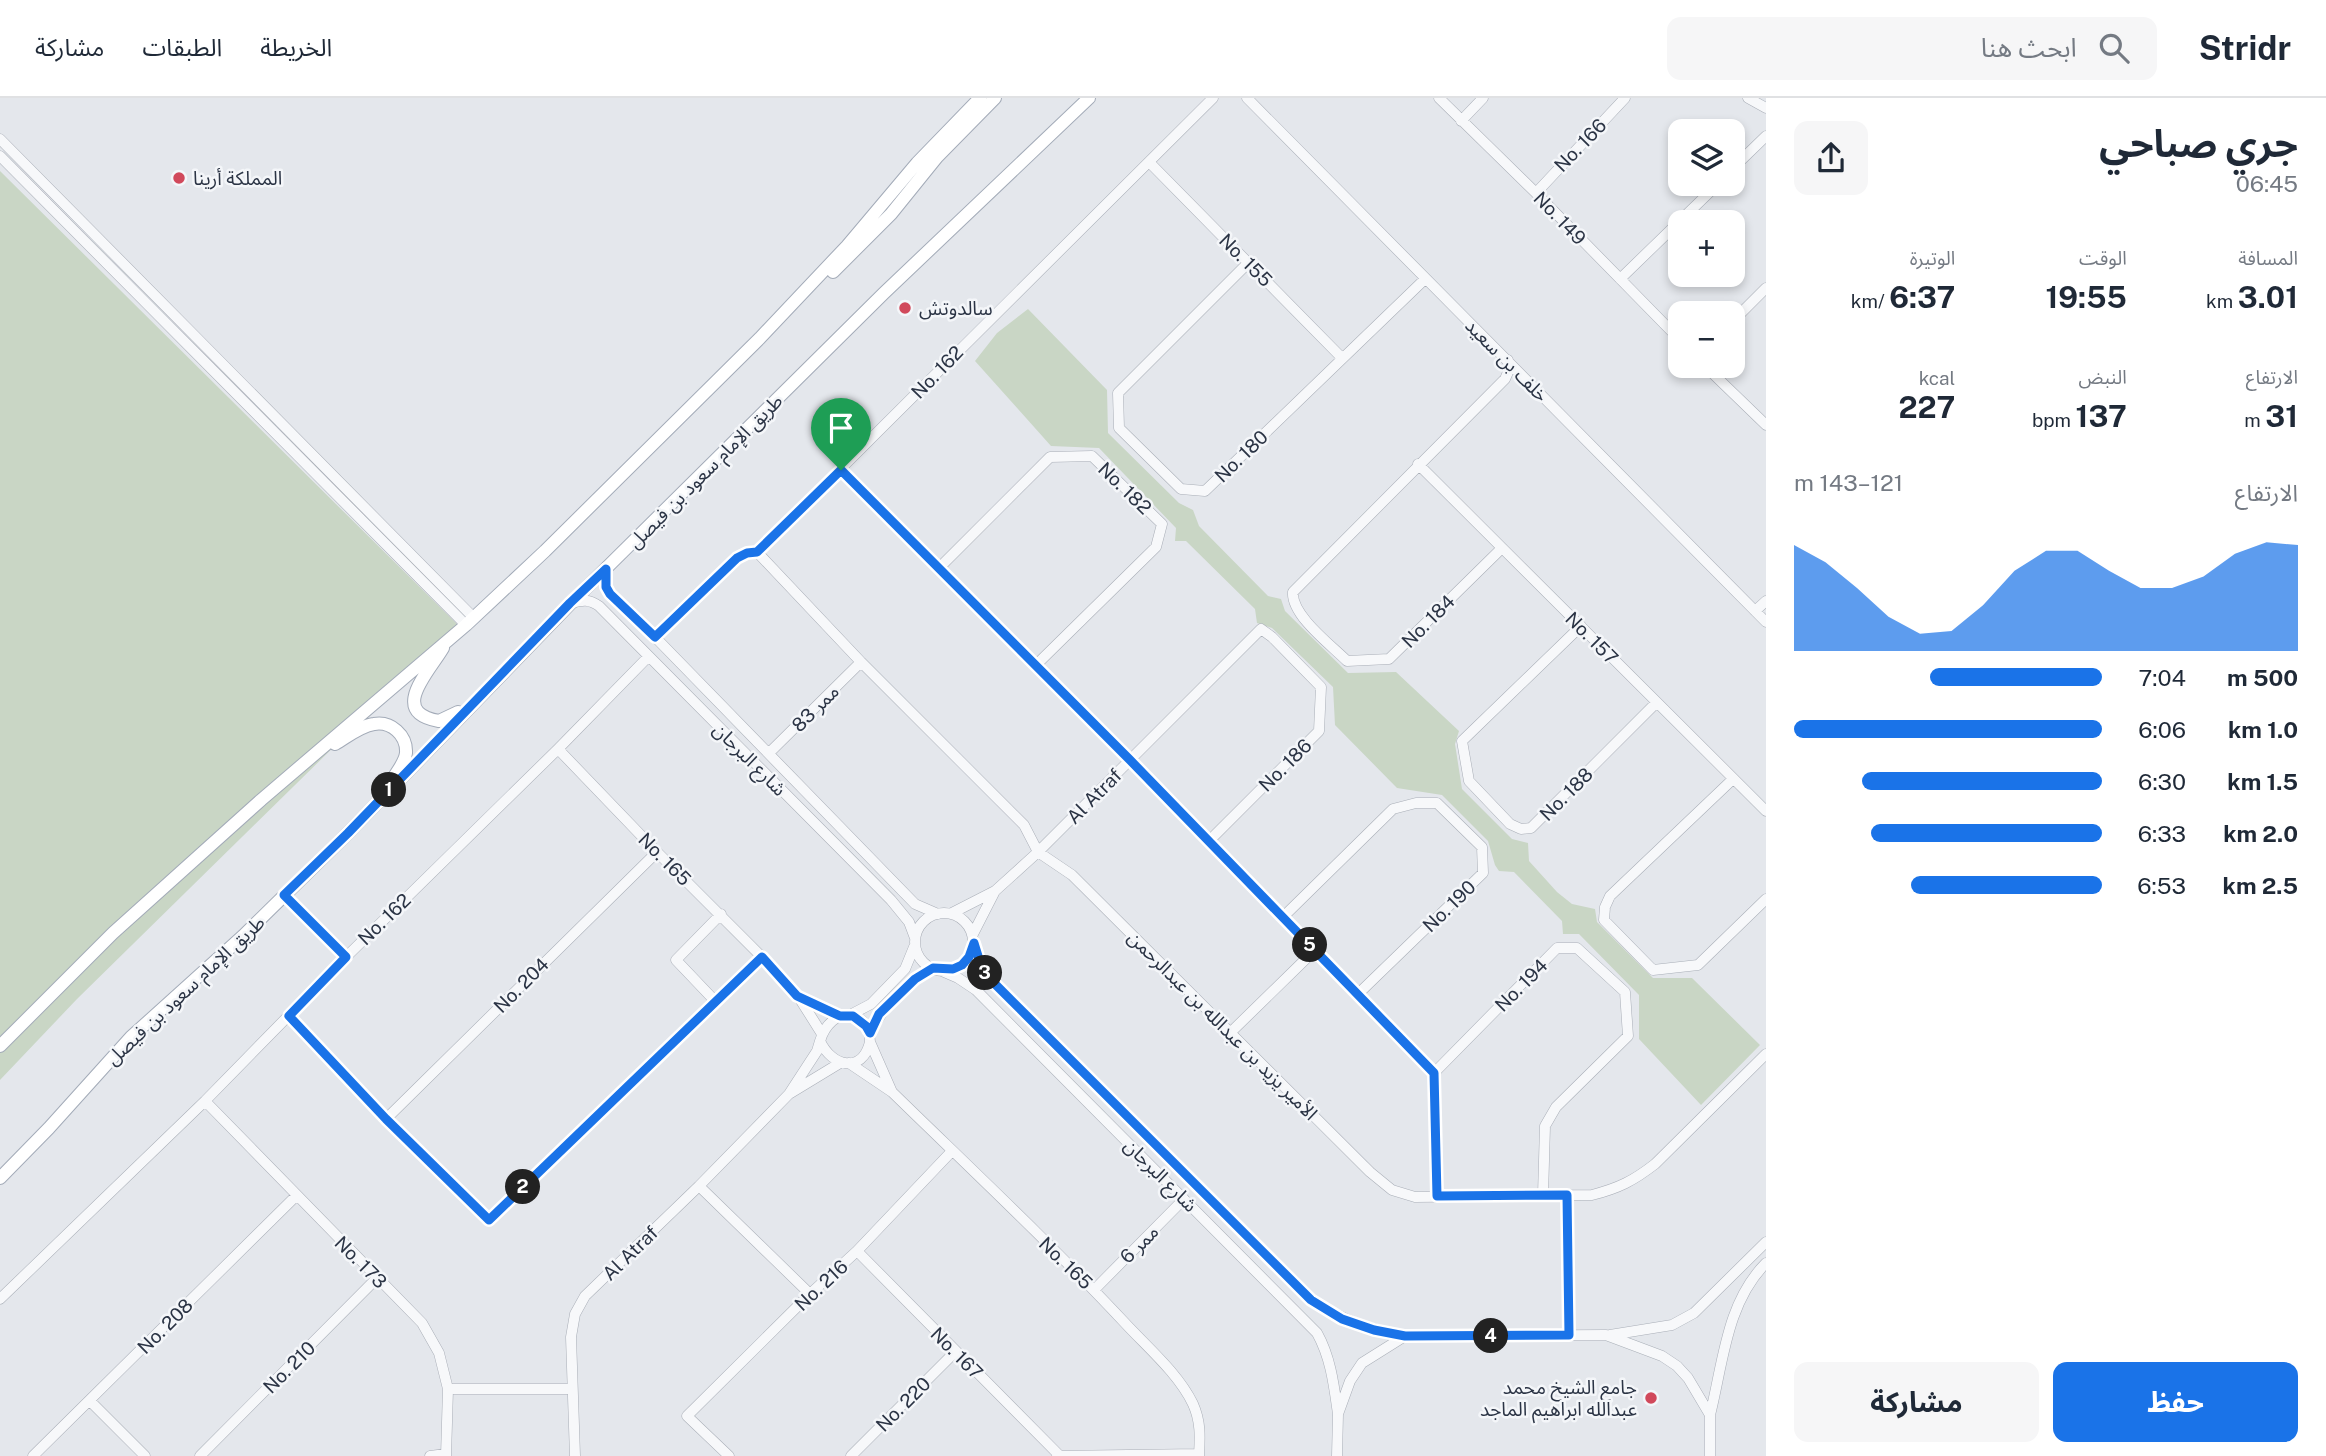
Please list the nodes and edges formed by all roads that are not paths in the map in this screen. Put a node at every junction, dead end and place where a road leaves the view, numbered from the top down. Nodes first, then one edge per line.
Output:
1 (980, 98) edge
2 (995, 98) edge
3 (1089, 98) edge
4 (1213, 98) edge
5 (1247, 98) edge
6 (1439, 98) edge
7 (1483, 98) edge
8 (1626, 98) edge
9 (1748, 98) edge
10 (1766, 108) edge
11 (1461, 121) junction
12 (1766, 136) edge
13 (0, 139) edge
14 (0, 156) edge
15 (1745, 156) edge
16 (1150, 163) junction
17 (1535, 193) junction
18 (1706, 196) edge
19 (1249, 262) junction
20 (1426, 279) junction
21 (1620, 279) junction
22 (1766, 288) edge
23 (788, 309) junction
24 (1745, 309) edge
25 (1668, 328) edge
26 (1342, 358) junction
27 (1508, 360) junction
28 (1717, 378) edge
29 (1766, 425) edge
30 (1418, 464) junction
31 (841, 470) junction
32 (1502, 548) junction
33 (757, 552) junction
34 (940, 567) junction
35 (606, 569) junction
36 (1766, 601) edge
37 (570, 603) junction
38 (1755, 611) junction
39 (470, 621) junction
40 (1766, 622) edge
41 (1581, 626) junction
42 (655, 637) junction
43 (448, 641) junction
44 (1250, 641) joint
45 (648, 657) junction
46 (861, 662) junction
47 (1036, 665) junction
48 (1656, 703) junction
49 (470, 705) junction
50 (558, 749) junction
51 (769, 753) junction
52 (312, 756) junction
53 (1130, 760) junction
54 (1733, 779) junction
55 (1766, 811) edge
56 (363, 816) junction
57 (1209, 841) junction
58 (657, 852) junction
59 (1038, 852) junction
60 (995, 891) junction
61 (284, 895) junction
62 (1766, 899) edge
63 (952, 913) junction
64 (721, 914) junction
65 (938, 914) junction
66 (1282, 918) junction
67 (974, 939) junction
68 (914, 943) junction
69 (1315, 950) junction
70 (346, 957) junction
71 (762, 957) junction
72 (935, 968) junction
73 (1358, 994) junction
74 (797, 996) junction
75 (715, 1001) junction
76 (289, 1016) junction
77 (845, 1016) junction
78 (1231, 1032) junction
79 (821, 1038) junction
80 (870, 1038) junction
81 (0, 1046) edge
82 (1766, 1054) edge
83 (844, 1063) junction
84 (1434, 1073) junction
85 (892, 1092) junction
86 (789, 1094) junction
87 (205, 1101) junction
88 (386, 1119) junction
89 (952, 1151) junction
90 (0, 1178) edge
91 (699, 1186) junction
92 (1543, 1195) junction
93 (1567, 1195) junction
94 (296, 1196) junction
95 (1437, 1196) junction
96 (1184, 1199) junction
97 (1766, 1242) edge
98 (857, 1251) junction
99 (1766, 1263) edge
100 (377, 1278) junction
101 (1094, 1290) junction
102 (810, 1294) junction
103 (0, 1299) edge
104 (1569, 1335) junction
105 (1606, 1335) junction
106 (1405, 1336) junction
107 (955, 1352) junction
108 (448, 1389) junction
109 (572, 1389) junction
110 (90, 1401) junction
111 (1338, 1414) junction
112 (1710, 1415) junction
113 (446, 1455) edge
114 (1058, 1455) edge
115 (1199, 1455) edge
116 (33, 1456) edge
117 (145, 1456) edge
118 (200, 1456) edge
119 (430, 1456) edge
120 (575, 1456) edge
121 (729, 1456) edge
122 (851, 1456) edge
123 (1337, 1456) edge
124 (1710, 1456) edge

1 - 23 main road
2 - 23 main road
3 - 35 main road, طريق الإمام سعود بن فيصل
4 - 16 street, No. 162
5 - 20 street, خلف بن سعيد
6 - 11 street, No. 149
7 - 11 street
8 - 17 street, No. 166
9 - 10 street
11 - 17 street, No. 149
12 - 15 street
13 - 39 street
14 - 39 street
16 - 19 street, No. 155
16 - 31 street, No. 162
17 - 21 street, No. 149
18 - 21 street
19 - 26 street, No. 155
19 - 26 street, No. 180
20 - 26 street, No. 180
20 - 27 street, خلف بن سعيد
21 - 25 street, No. 149
22 - 24 street
23 - 39 main road
27 - 30 street
27 - 38 street, خلف بن سعيد
28 - 29 street
30 - 32 street, No. 157
30 - 32 street, No. 184
31 - 33 street, No. 162
31 - 34 street
32 - 41 street, No. 157
33 - 42 street, No. 162
33 - 46 street, الأمير يزيد بن عبدالله بن عبدالرحمن
34 - 47 street
34 - 47 street, No. 182
35 - 37 main road, طريق الإمام سعود بن فيصل
35 - 42 street, شارع البرجان
36 - 38 street
37 - 45 street, شارع البرجان
37 - 49 main road, طريق الإمام سعود بن فيصل
38 - 40 street, خلف بن سعيد
39 - 43 main road
41 - 48 street, No. 157
41 - 48 street, No. 188
42 - 51 street, شارع البرجان
43 - 49 main road
43 - 52 main road
44 - 53 street, Al Atraf
44 - 57 street, No. 186
45 - 50 street, No. 162
45 - 68 street, شارع البرجان
46 - 51 street, ممر 83
46 - 59 street, الأمير يزيد بن عبدالله بن عبدالرحمن
47 - 53 street
48 - 54 street, No. 157
49 - 56 main road, طريق الإمام سعود بن فيصل
50 - 58 street, No. 165
50 - 70 street, No. 162
51 - 65 street, شارع البرجان
52 - 56 main road
52 - 81 main road
53 - 57 street
53 - 59 street, Al Atraf
54 - 55 street, No. 157
54 - 62 street
56 - 61 main road, طريق الإمام سعود بن فيصل
57 - 66 street
58 - 64 street, No. 165
58 - 88 street, No. 204
59 - 60 street, Al Atraf
59 - 78 street, الأمير يزيد بن عبدالله بن عبدالرحمن
60 - 63 street
60 - 67 street
61 - 70 street
61 - 90 main road, طريق الإمام سعود بن فيصل
63 - 65 street
63 - 67 street, شارع البرجان
64 - 71 street, No. 165
64 - 75 street
65 - 68 street
66 - 69 street
66 - 73 street, No. 190
67 - 72 street
67 - 106 street, شارع البرجان
68 - 72 street, شارع البرجان
68 - 77 street
69 - 73 street
69 - 78 street
70 - 76 street, No. 162
71 - 74 street, No. 165
71 - 75 street
72 - 80 street
72 - 96 street, شارع البرجان
73 - 84 street
74 - 77 street, No. 165
74 - 79 street
75 - 88 street
76 - 87 street, No. 162
76 - 88 street
77 - 79 street
77 - 80 street
78 - 95 street, الأمير يزيد بن عبدالله بن عبدالرحمن
79 - 83 street
79 - 86 street, Al Atraf
80 - 83 street
80 - 85 street
82 - 93 street, الأمير يزيد بن عبدالله بن عبدالرحمن
83 - 85 street
83 - 86 street, Al Atraf
84 - 92 street, No. 194
84 - 95 street
85 - 89 street, No. 165
86 - 91 street, Al Atraf
87 - 94 street, No. 173
87 - 103 street, No. 162
89 - 98 street, No. 216
89 - 101 street, No. 165
91 - 102 street
91 - 109 street, Al Atraf
92 - 93 street, الأمير يزيد بن عبدالله بن عبدالرحمن
92 - 95 street, الأمير يزيد بن عبدالله بن عبدالرحمن
93 - 104 street
94 - 100 street, No. 173
94 - 110 street, No. 208
96 - 101 street, ممر 6
96 - 111 street, شارع البرجان
97 - 105 street
98 - 102 street, No. 216
98 - 107 street, No. 167
99 - 112 street
100 - 108 street, No. 173
100 - 118 street, No. 210
101 - 115 street, No. 165
102 - 121 street, No. 216
104 - 105 street, شارع البرجان
104 - 106 street, شارع البرجان
105 - 112 street
106 - 111 street
107 - 114 street, No. 167
107 - 122 street, No. 220
108 - 109 street
108 - 113 street, No. 173
109 - 120 street, Al Atraf
110 - 116 street, No. 208
110 - 117 street
111 - 123 street
112 - 124 street
113 - 119 street
114 - 115 street

